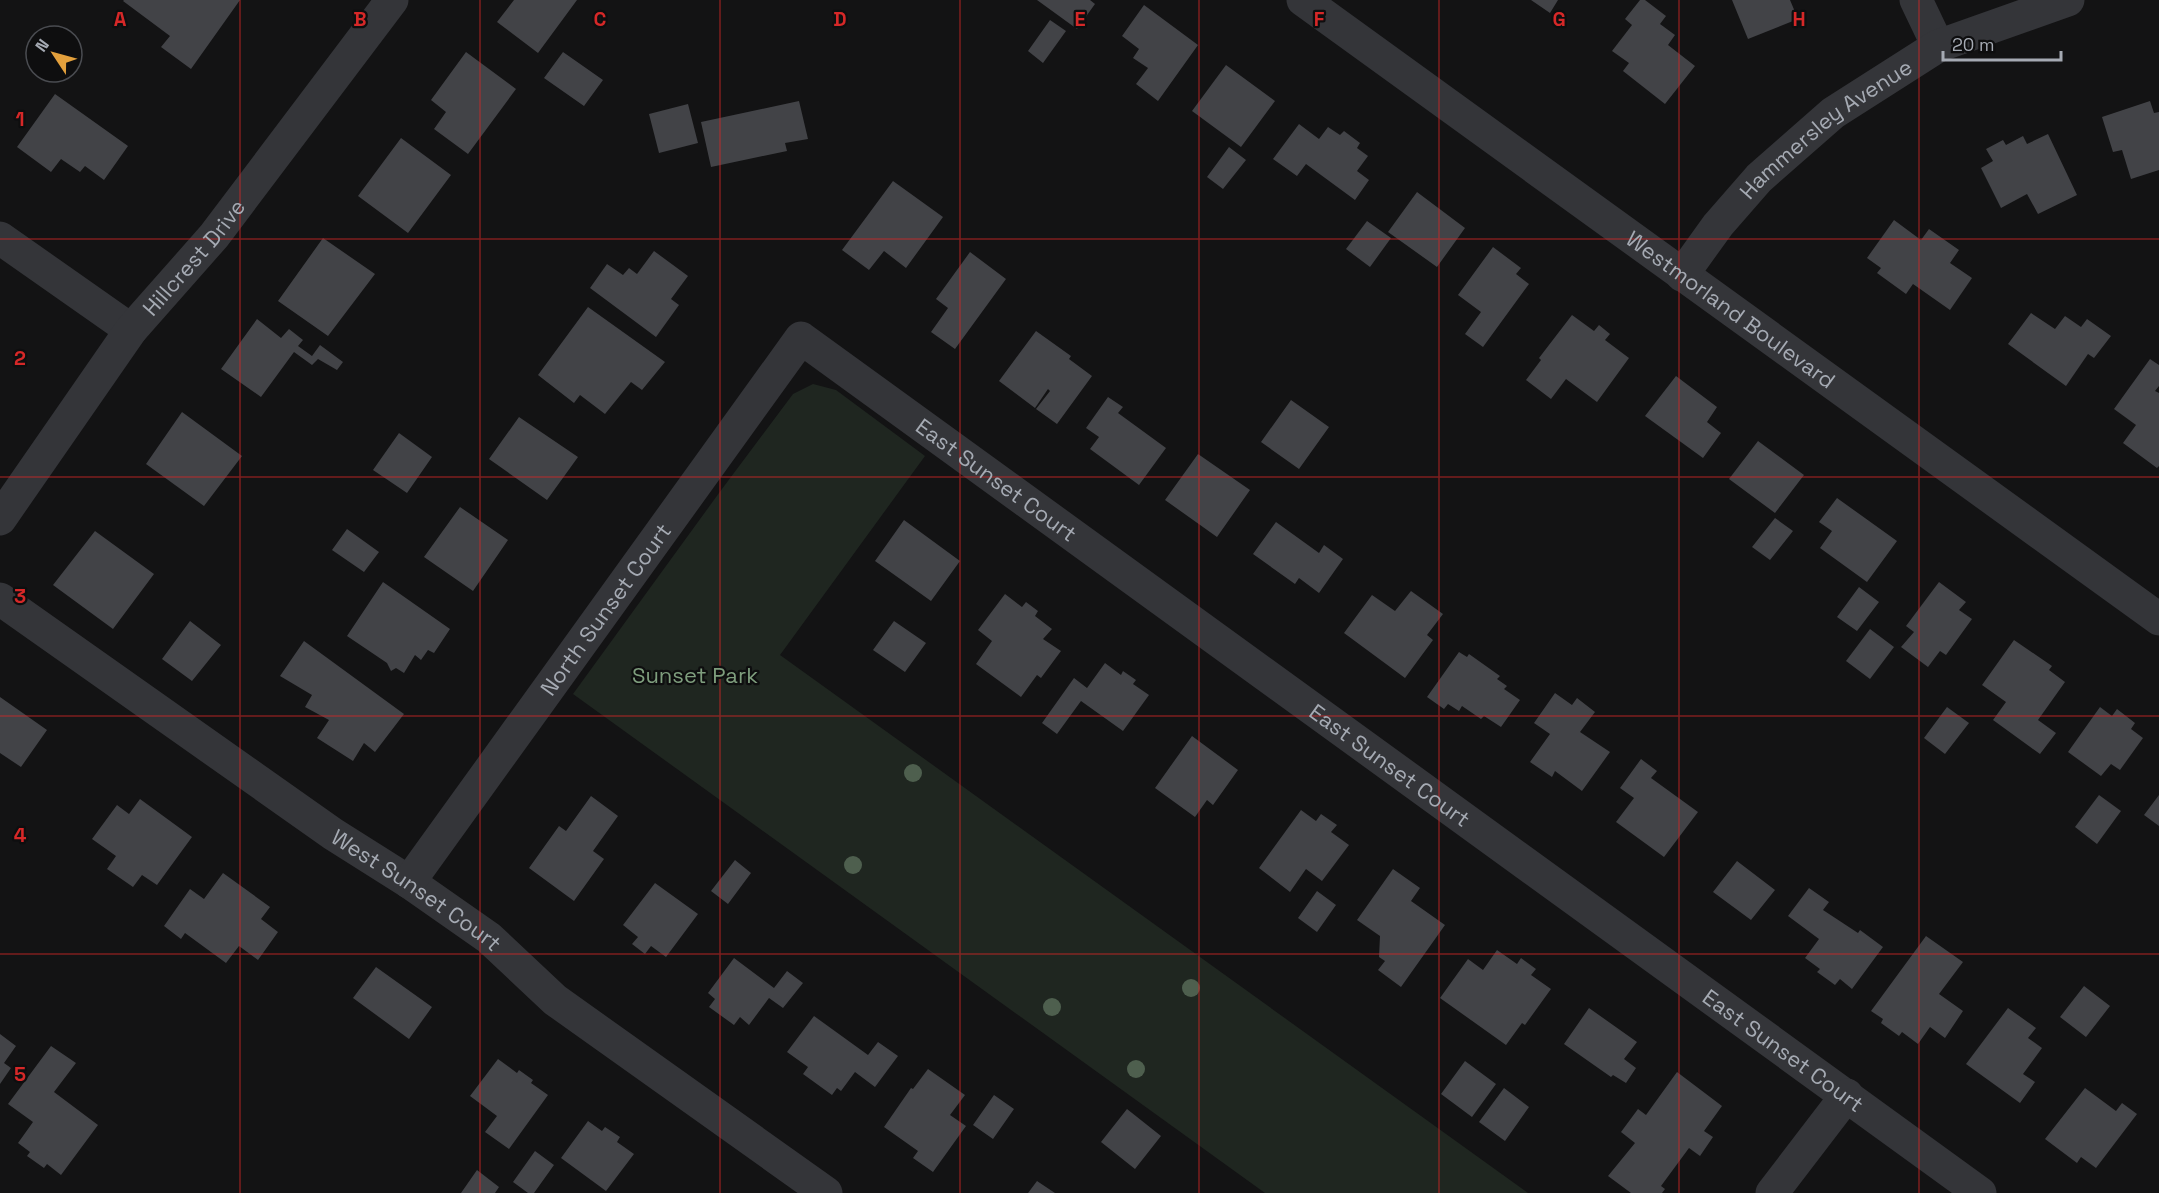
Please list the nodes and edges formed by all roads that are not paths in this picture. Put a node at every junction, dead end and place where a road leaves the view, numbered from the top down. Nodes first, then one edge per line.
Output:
1 (392, 0) edge
2 (1303, 0) edge
3 (1916, 0) edge
4 (2068, 0) edge
5 (1938, 46) junction
6 (0, 238) edge
7 (1682, 275) junction
8 (131, 330) junction
9 (801, 338) joint
10 (0, 519) edge
11 (0, 599) edge
12 (2159, 619) edge
13 (410, 882) junction
14 (1846, 1095) junction
15 (826, 1193) edge
16 (1772, 1193) edge
17 (1980, 1193) edge

1 - 8 street, Hillcrest Drive
2 - 7 street, Westmorland Boulevard
3 - 5 street
4 - 5 street, Hammersley Avenue
5 - 7 street, Hammersley Avenue
6 - 8 street
7 - 12 street, Westmorland Boulevard
8 - 10 street, Hillcrest Drive
9 - 13 street, North Sunset Court
9 - 14 street, East Sunset Court
11 - 13 street, West Sunset Court
13 - 15 street, West Sunset Court
14 - 16 street
14 - 17 street, East Sunset Court

